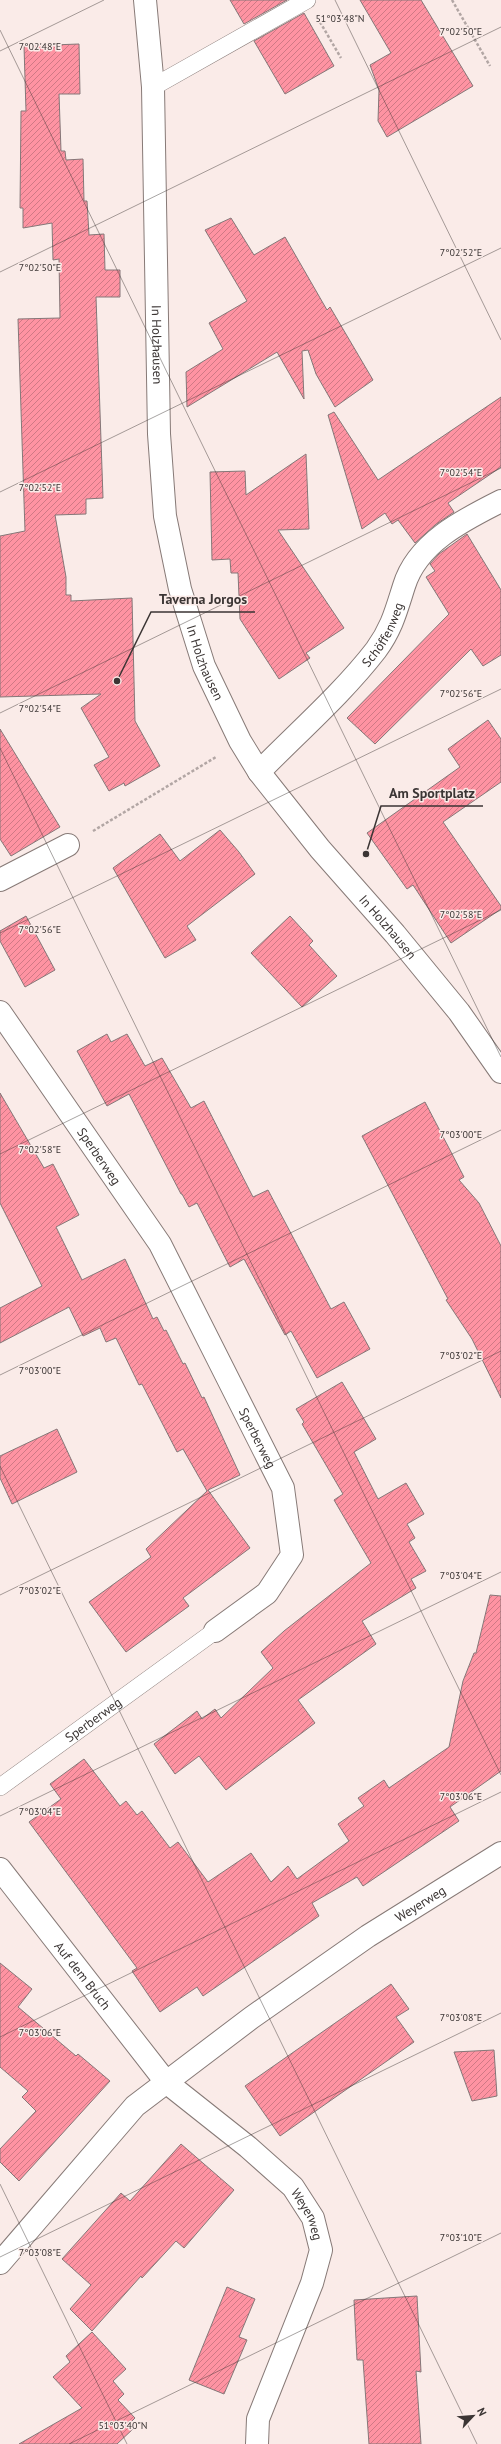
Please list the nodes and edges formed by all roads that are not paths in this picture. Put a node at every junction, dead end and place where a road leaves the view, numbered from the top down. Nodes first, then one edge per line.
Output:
1 (145, 0) edge
2 (307, 0) edge
3 (153, 87) junction
4 (501, 501) edge
5 (259, 772) junction
6 (68, 845) road end
7 (0, 880) edge
8 (0, 1012) edge
9 (499, 1061) edge
10 (214, 1631) joint
11 (0, 1787) edge
12 (501, 1853) edge
13 (0, 1869) edge
14 (166, 2082) junction
15 (0, 2263) edge
16 (257, 2444) edge

1 - 3 street, In Holzhausen
2 - 3 lane
3 - 5 street, In Holzhausen
4 - 5 street, Schöffenweg
5 - 9 street, In Holzhausen
6 - 7 street
8 - 10 street, Sperberweg
10 - 11 lane, Sperberweg
12 - 14 street, Weyerweg
13 - 14 street, Auf dem Bruch
14 - 15 street, Weyerweg
14 - 16 street, Weyerweg

